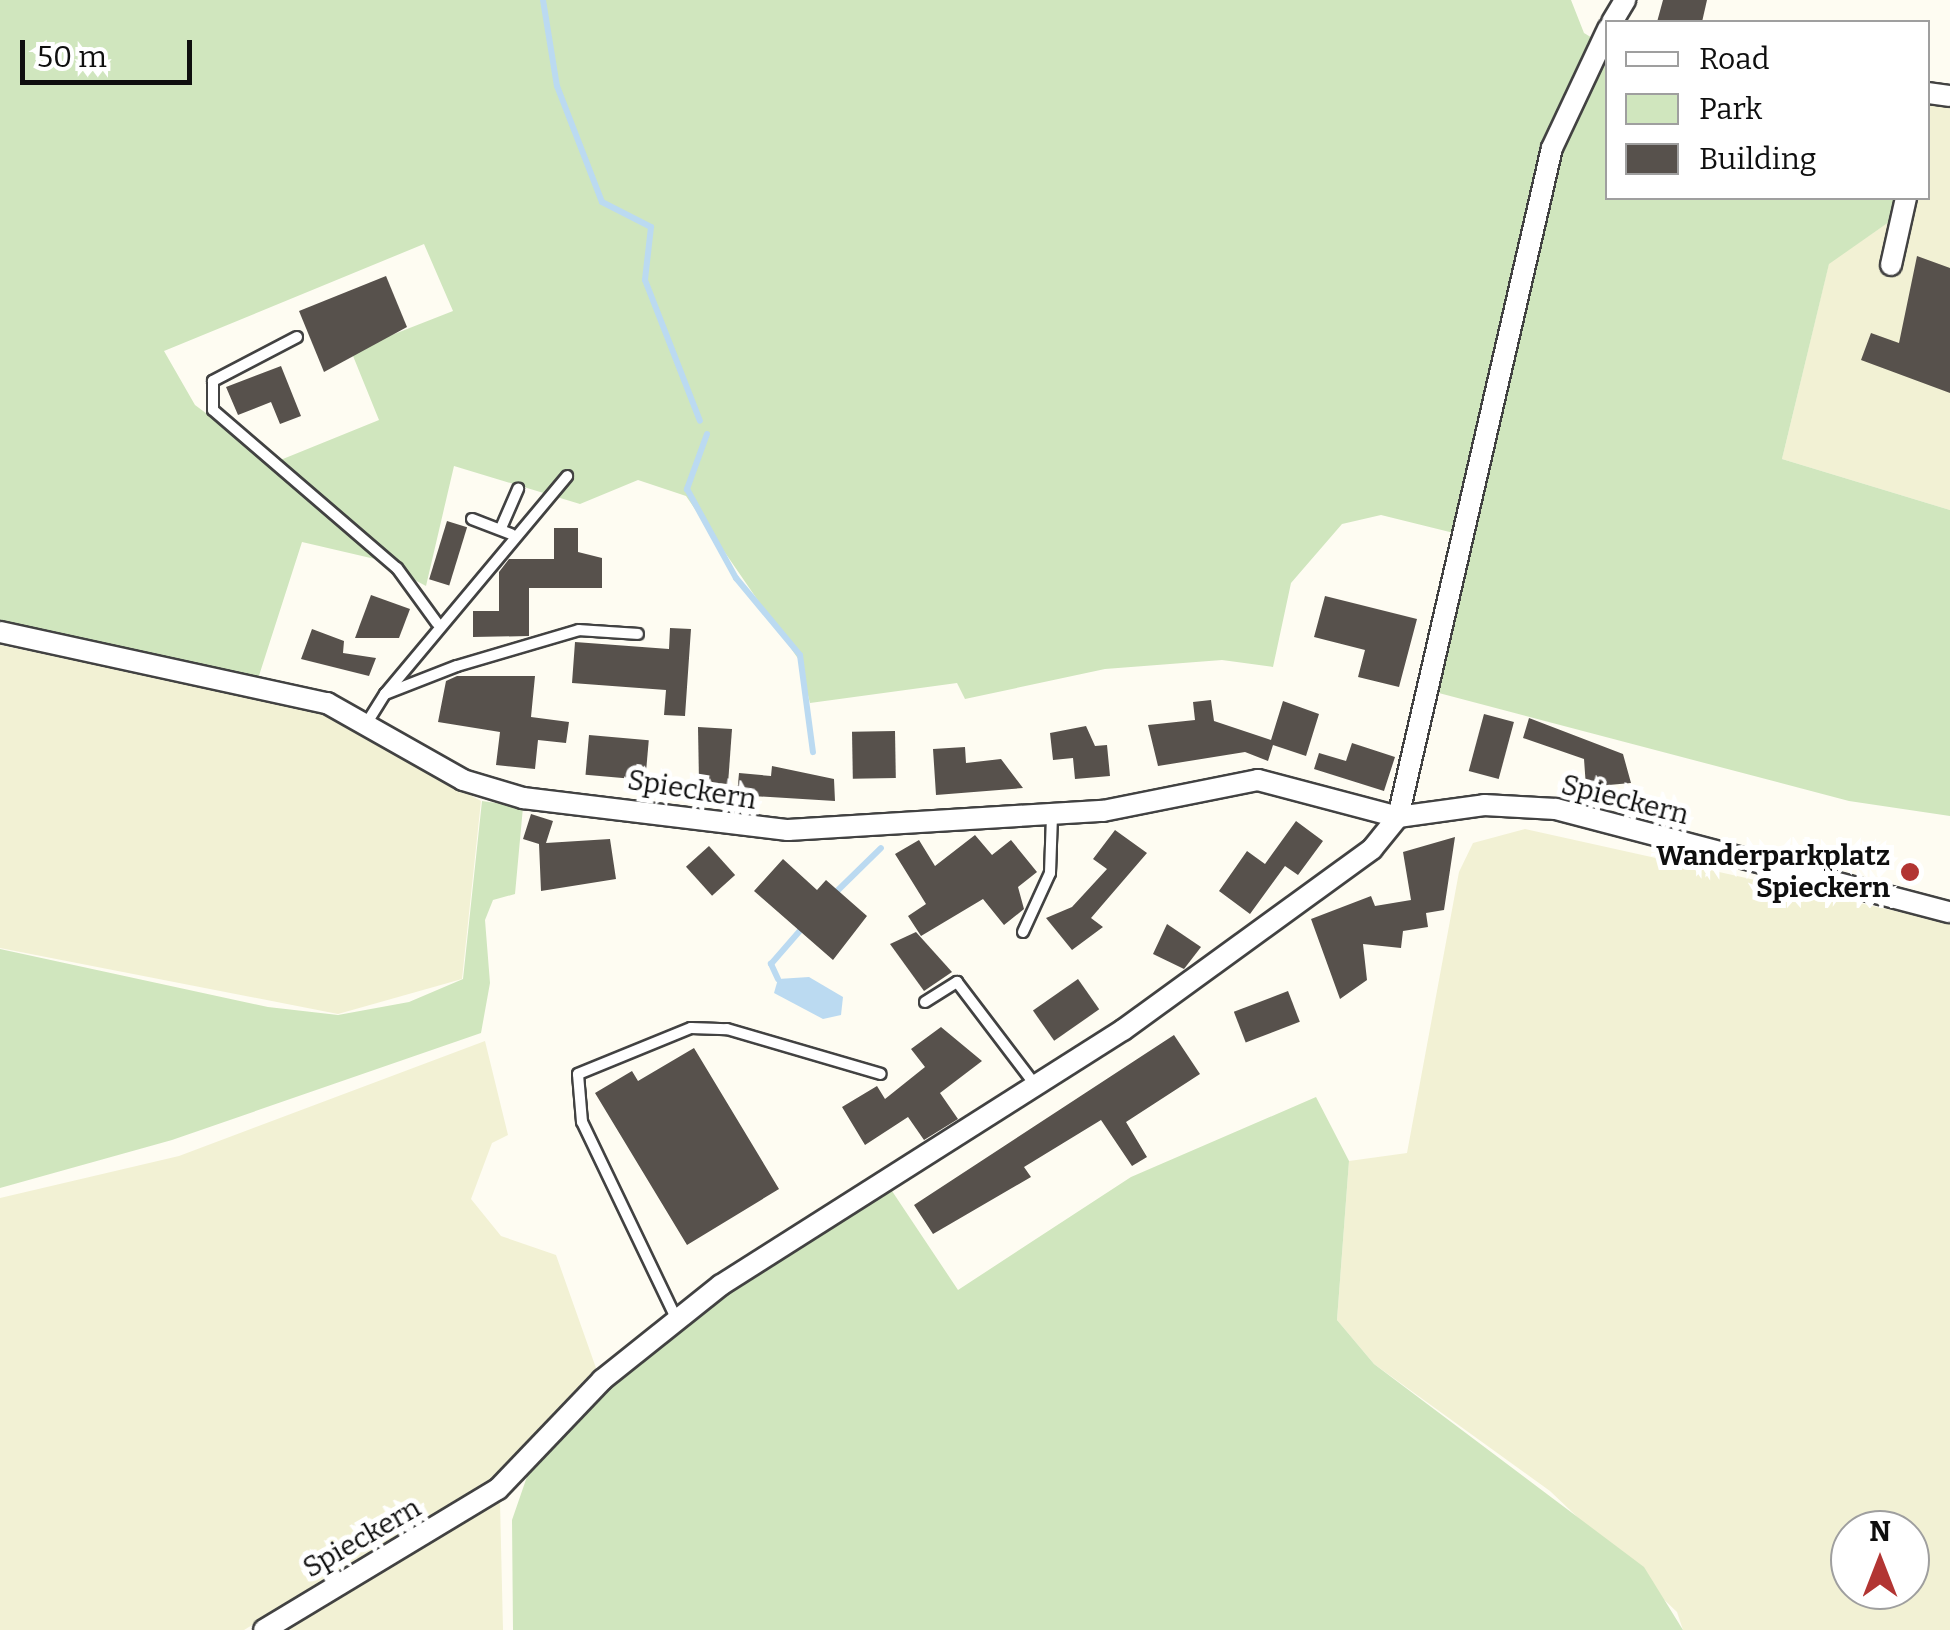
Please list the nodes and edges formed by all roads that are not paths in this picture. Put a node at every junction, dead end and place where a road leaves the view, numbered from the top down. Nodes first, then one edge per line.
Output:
1 (1604, 41) edge
2 (1906, 200) edge
3 (1891, 265) dead end
4 (296, 337) dead end
5 (566, 476) dead end
6 (518, 489) dead end
7 (472, 519) dead end
8 (506, 531) junction
9 (438, 623) junction
10 (0, 632) edge
11 (638, 634) dead end
12 (385, 694) junction
13 (368, 720) junction
14 (1052, 816) junction
15 (1398, 817) junction
16 (1950, 912) edge
17 (1023, 932) dead end
18 (925, 1002) dead end
19 (881, 1074) dead end
20 (1036, 1087) junction
21 (676, 1320) junction
22 (264, 1630) edge

1 - 15 street
2 - 3 street
4 - 9 lane
5 - 8 lane
6 - 8 lane
7 - 8 lane
8 - 9 lane
9 - 12 lane
10 - 13 street, Spieckern
11 - 12 lane
12 - 13 lane
13 - 14 street, Spieckern
14 - 15 street, Spieckern
14 - 17 lane
15 - 16 street, Spieckern
15 - 20 street, Spieckern
18 - 20 lane
19 - 21 lane
20 - 21 street, Spieckern
21 - 22 street, Spieckern

